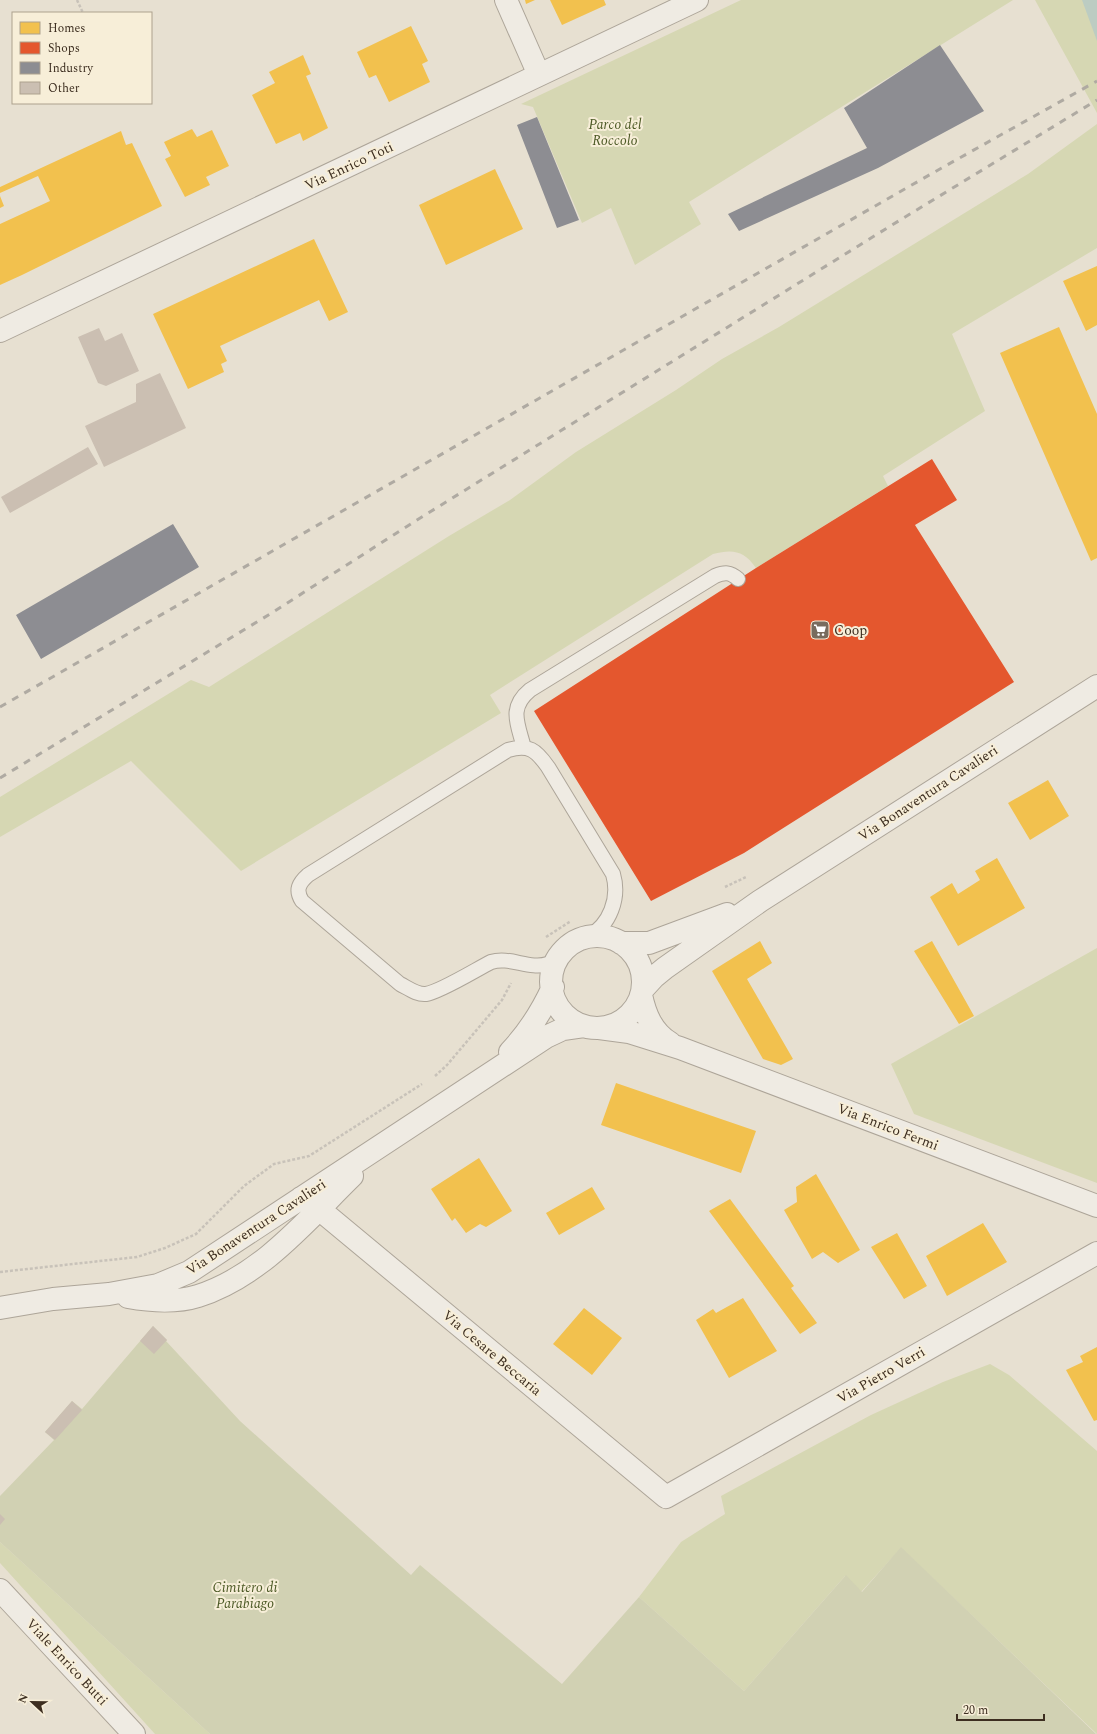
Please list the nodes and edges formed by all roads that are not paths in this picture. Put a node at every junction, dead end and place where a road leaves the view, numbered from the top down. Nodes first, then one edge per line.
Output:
1 (506, 0) edge
2 (697, 0) edge
3 (539, 75) junction
4 (0, 331) edge
5 (738, 579) dead end
6 (1097, 686) edge
7 (524, 748) junction
8 (760, 901) junction
9 (588, 937) junction
10 (621, 943) junction
11 (559, 958) junction
12 (553, 986) junction
13 (642, 992) junction
14 (592, 1027) junction
15 (680, 1048) junction
16 (486, 1075) junction
17 (310, 1204) junction
18 (1097, 1206) edge
19 (1097, 1253) edge
20 (109, 1294) junction
21 (0, 1308) edge
22 (666, 1497) joint
23 (0, 1590) edge
24 (134, 1734) edge

1 - 3 street
2 - 3 street, Via Enrico Toti
3 - 4 street, Via Enrico Toti
5 - 7 lane
6 - 8 street, Via Bonaventura Cavalieri
7 - 9 lane
7 - 11 lane
8 - 10 street, Via Bonaventura Cavalieri
8 - 13 street, Via Bonaventura Cavalieri
9 - 10 street, Via Bonaventura Cavalieri
9 - 11 street, Via Bonaventura Cavalieri
10 - 13 street, Via Bonaventura Cavalieri
11 - 12 street, Via Bonaventura Cavalieri
12 - 14 street, Via Bonaventura Cavalieri
12 - 16 street, Via Bonaventura Cavalieri
13 - 14 street, Via Bonaventura Cavalieri
13 - 15 street, Via Enrico Fermi
14 - 15 street, Via Enrico Fermi
14 - 16 street, Via Bonaventura Cavalieri
15 - 18 street, Via Enrico Fermi
16 - 17 street, Via Bonaventura Cavalieri
17 - 20 street, Via Bonaventura Cavalieri
17 - 20 street, Via Bonaventura Cavalieri
17 - 22 street, Via Cesare Beccaria
19 - 22 street, Via Pietro Verri
20 - 21 street, Via Bonaventura Cavalieri
23 - 24 street, Viale Enrico Butti

